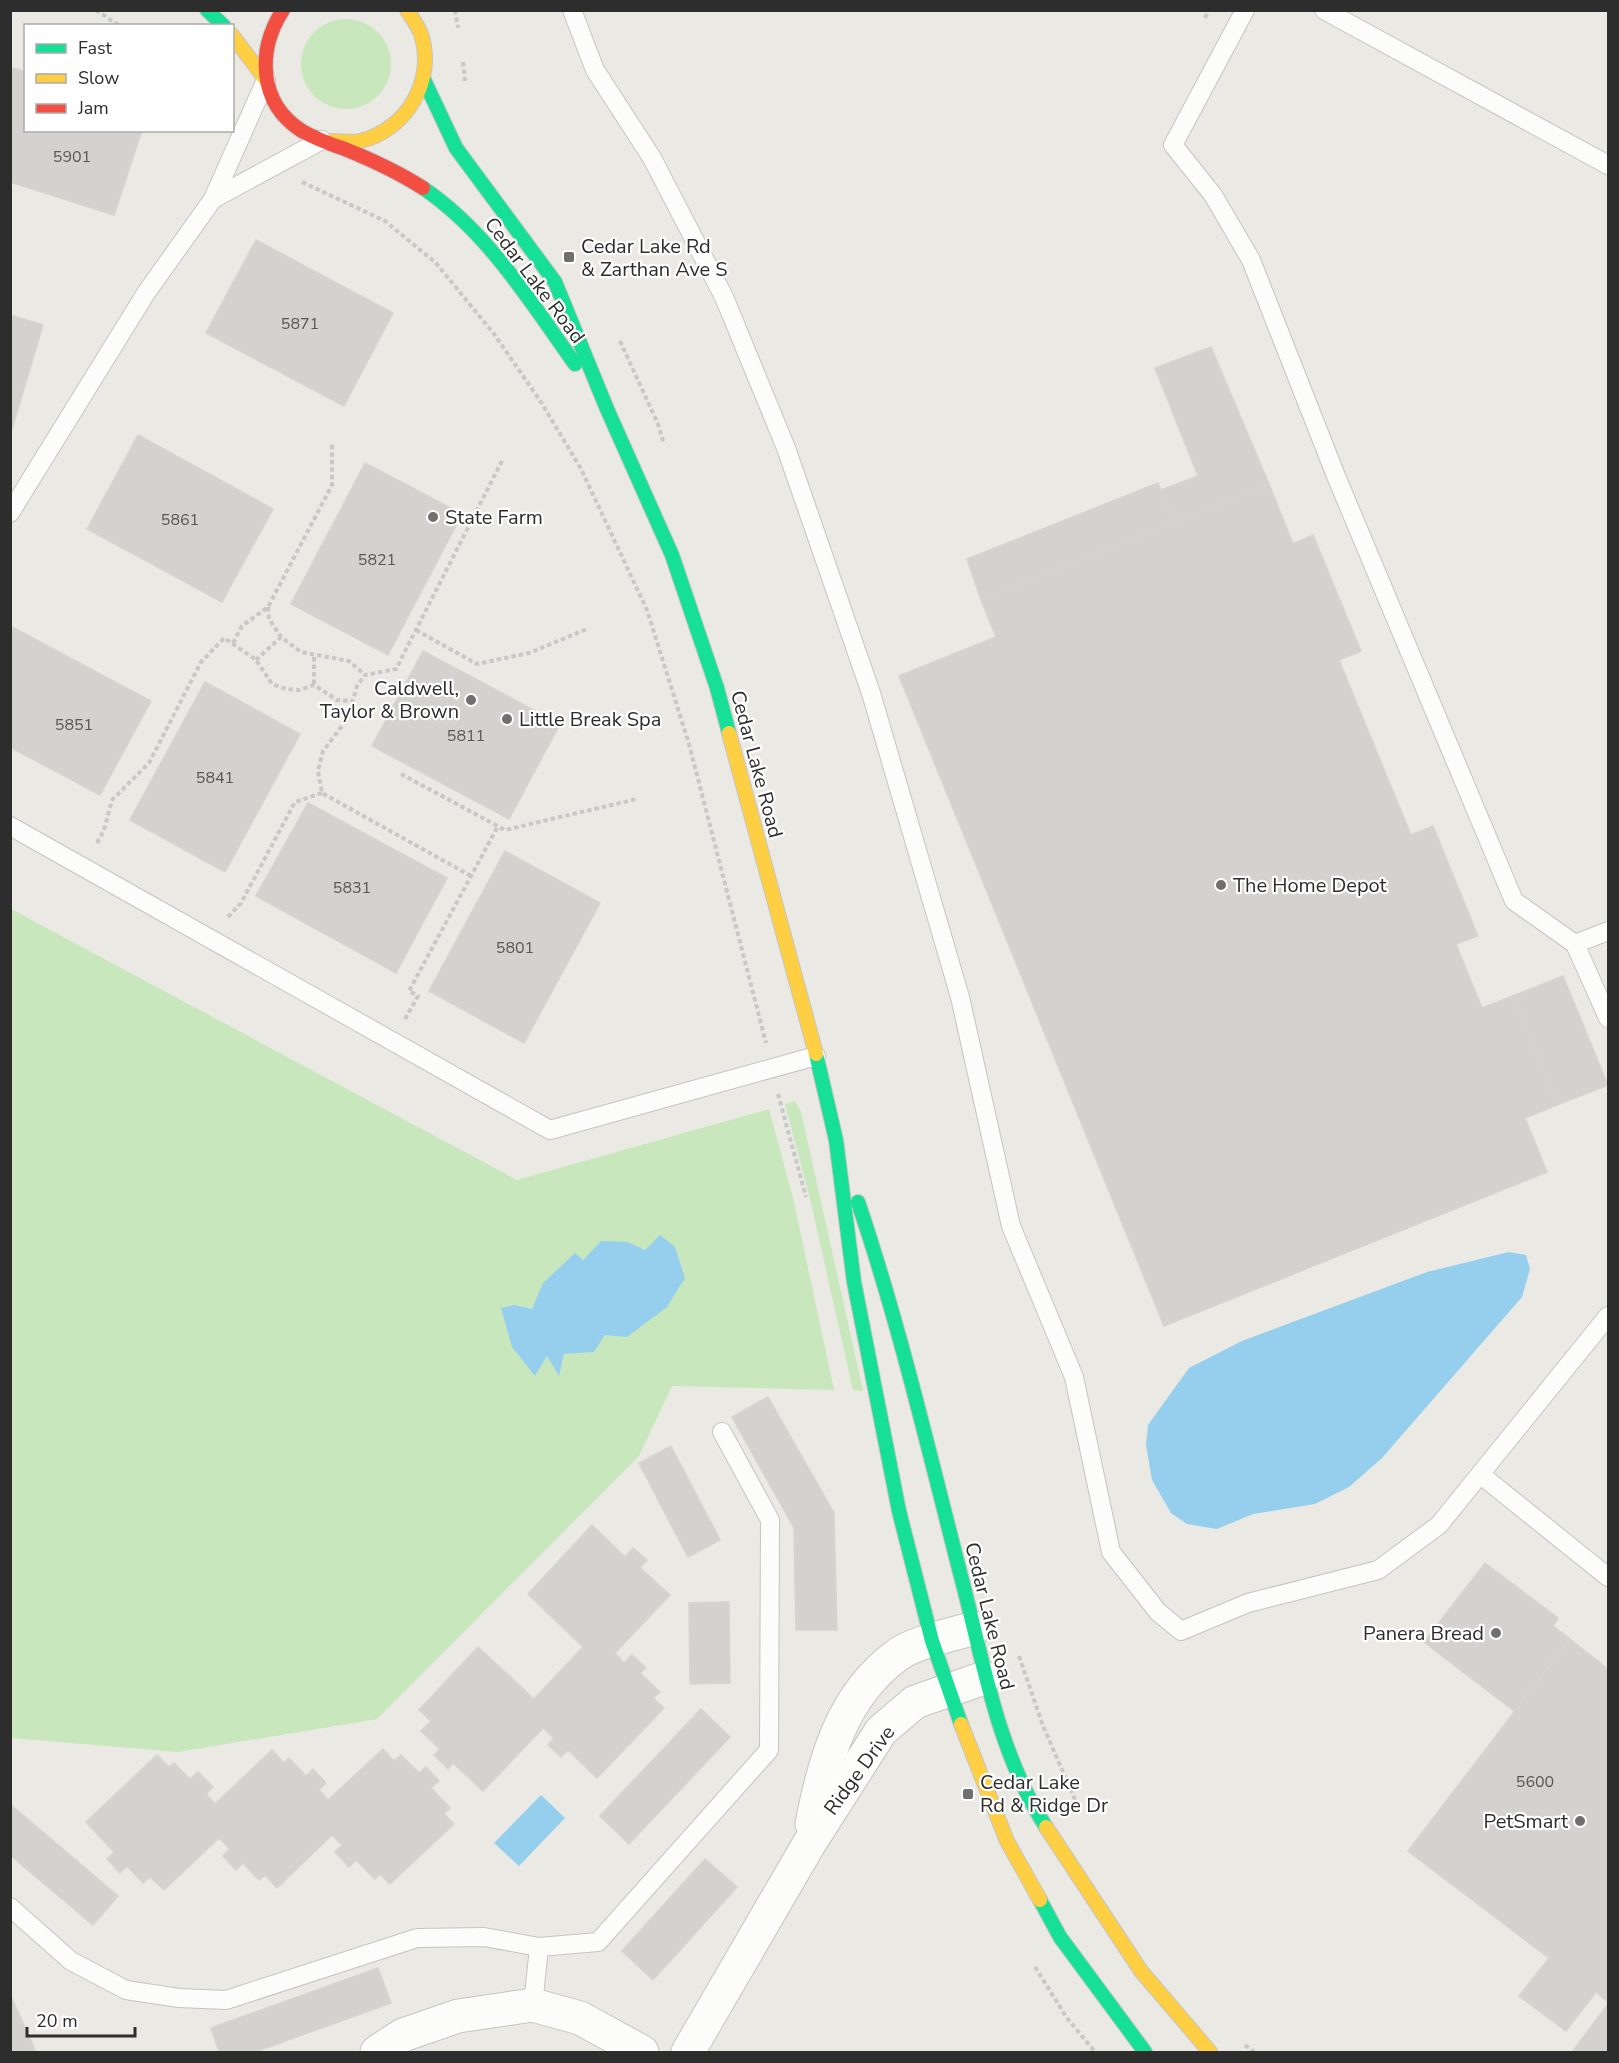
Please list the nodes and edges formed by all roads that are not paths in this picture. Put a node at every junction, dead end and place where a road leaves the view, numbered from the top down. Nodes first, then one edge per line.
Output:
1 (207, 10) edge
2 (283, 10) edge
3 (407, 10) edge
4 (426, 10) edge
5 (572, 10) edge
6 (1245, 10) edge
7 (1324, 10) edge
8 (222, 24) edge
9 (234, 38) edge
10 (424, 44) junction
11 (266, 80) junction
12 (424, 80) junction
13 (322, 140) junction
14 (1608, 165) edge
15 (213, 199) junction
16 (607, 409) junction
17 (10, 513) edge
18 (10, 826) edge
19 (1608, 931) edge
20 (1575, 944) junction
21 (1608, 1018) edge
22 (816, 1056) junction
23 (836, 1140) junction
24 (1608, 1316) edge
25 (722, 1432) dead end
26 (1481, 1475) junction
27 (1608, 1577) edge
28 (974, 1628) junction
29 (932, 1641) junction
30 (984, 1678) junction
31 (948, 1690) junction
32 (809, 1844) junction
33 (10, 1907) edge
34 (539, 1947) junction
35 (533, 2005) junction
36 (377, 2052) edge
37 (642, 2052) edge
38 (688, 2052) edge
39 (1145, 2052) edge
40 (1210, 2052) edge

1 - 8 street
2 - 11 street, Cedar Lake Road
3 - 10 street, Cedar Lake Road
4 - 10 street
5 - 26 lane
6 - 20 lane
7 - 14 lane
9 - 11 street, Cedar Lake Road
10 - 12 street, Cedar Lake Road
11 - 13 street, Cedar Lake Road
11 - 15 lane
12 - 13 street, Cedar Lake Road
12 - 16 street, Cedar Lake Road
13 - 15 lane
13 - 16 street, Cedar Lake Road
15 - 17 lane
16 - 22 street, Cedar Lake Road
18 - 22 lane
19 - 20 lane
20 - 21 lane
22 - 23 street, Cedar Lake Road
23 - 28 street, Cedar Lake Road
23 - 29 street, Cedar Lake Road
24 - 26 lane
25 - 34 lane
26 - 27 lane
28 - 29 street, Ridge Drive
28 - 30 street, Cedar Lake Road
29 - 31 street, Cedar Lake Road
29 - 32 street, Ridge Drive
30 - 31 street, Ridge Drive
30 - 40 street, Cedar Lake Road
31 - 32 street, Ridge Drive
31 - 39 street, Cedar Lake Road
32 - 38 street, Ridge Drive
33 - 34 lane
34 - 35 lane
35 - 36 street
35 - 37 street

